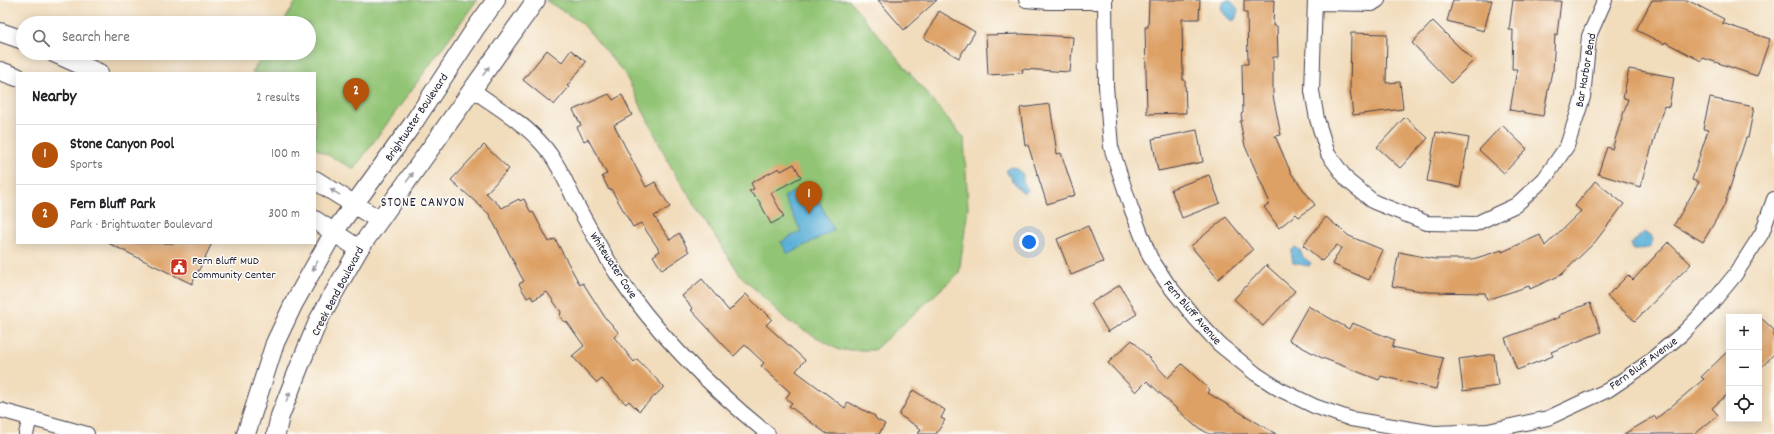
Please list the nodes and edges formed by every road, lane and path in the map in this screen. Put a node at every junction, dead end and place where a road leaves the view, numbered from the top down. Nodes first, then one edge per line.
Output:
1 (496, 0) edge
2 (536, 0) edge
3 (1026, 0) edge
4 (1378, 0) edge
5 (1605, 0) edge
6 (1105, 1) edge
7 (1315, 2) edge
8 (0, 32) edge
9 (16, 38) edge
10 (70, 60) edge
11 (0, 70) edge
12 (97, 72) edge
13 (16, 77) edge
14 (473, 90) junction
15 (316, 181) edge
16 (1774, 199) edge
17 (355, 203) junction
18 (379, 220) junction
19 (316, 221) edge
20 (334, 232) junction
21 (359, 249) junction
22 (0, 410) edge
23 (30, 418) junction
24 (1488, 433) edge
25 (26, 434) edge
26 (87, 434) edge
27 (246, 434) edge
28 (276, 434) edge
29 (768, 434) edge

1 - 17 street, Brightwater Boulevard
14 -> 2 street
3 - 6 street
4 - 7 street
5 - 7 street, Bar Harbor Bend
6 - 24 street, Fern Bluff Avenue
8 - 9 street
10 - 12 street
11 - 13 street
18 -> 14 street
14 - 29 street, Whitewater Cove
17 -> 15 street
16 - 24 street, Fern Bluff Avenue
17 - 18 street
17 - 20 street, Brightwater Boulevard
18 - 21 street, Creek Bend Boulevard
19 - 20 street
20 - 21 street
20 -> 27 street
28 -> 21 street, Creek Bend Boulevard
22 - 23 street
23 - 25 street
23 - 26 street

